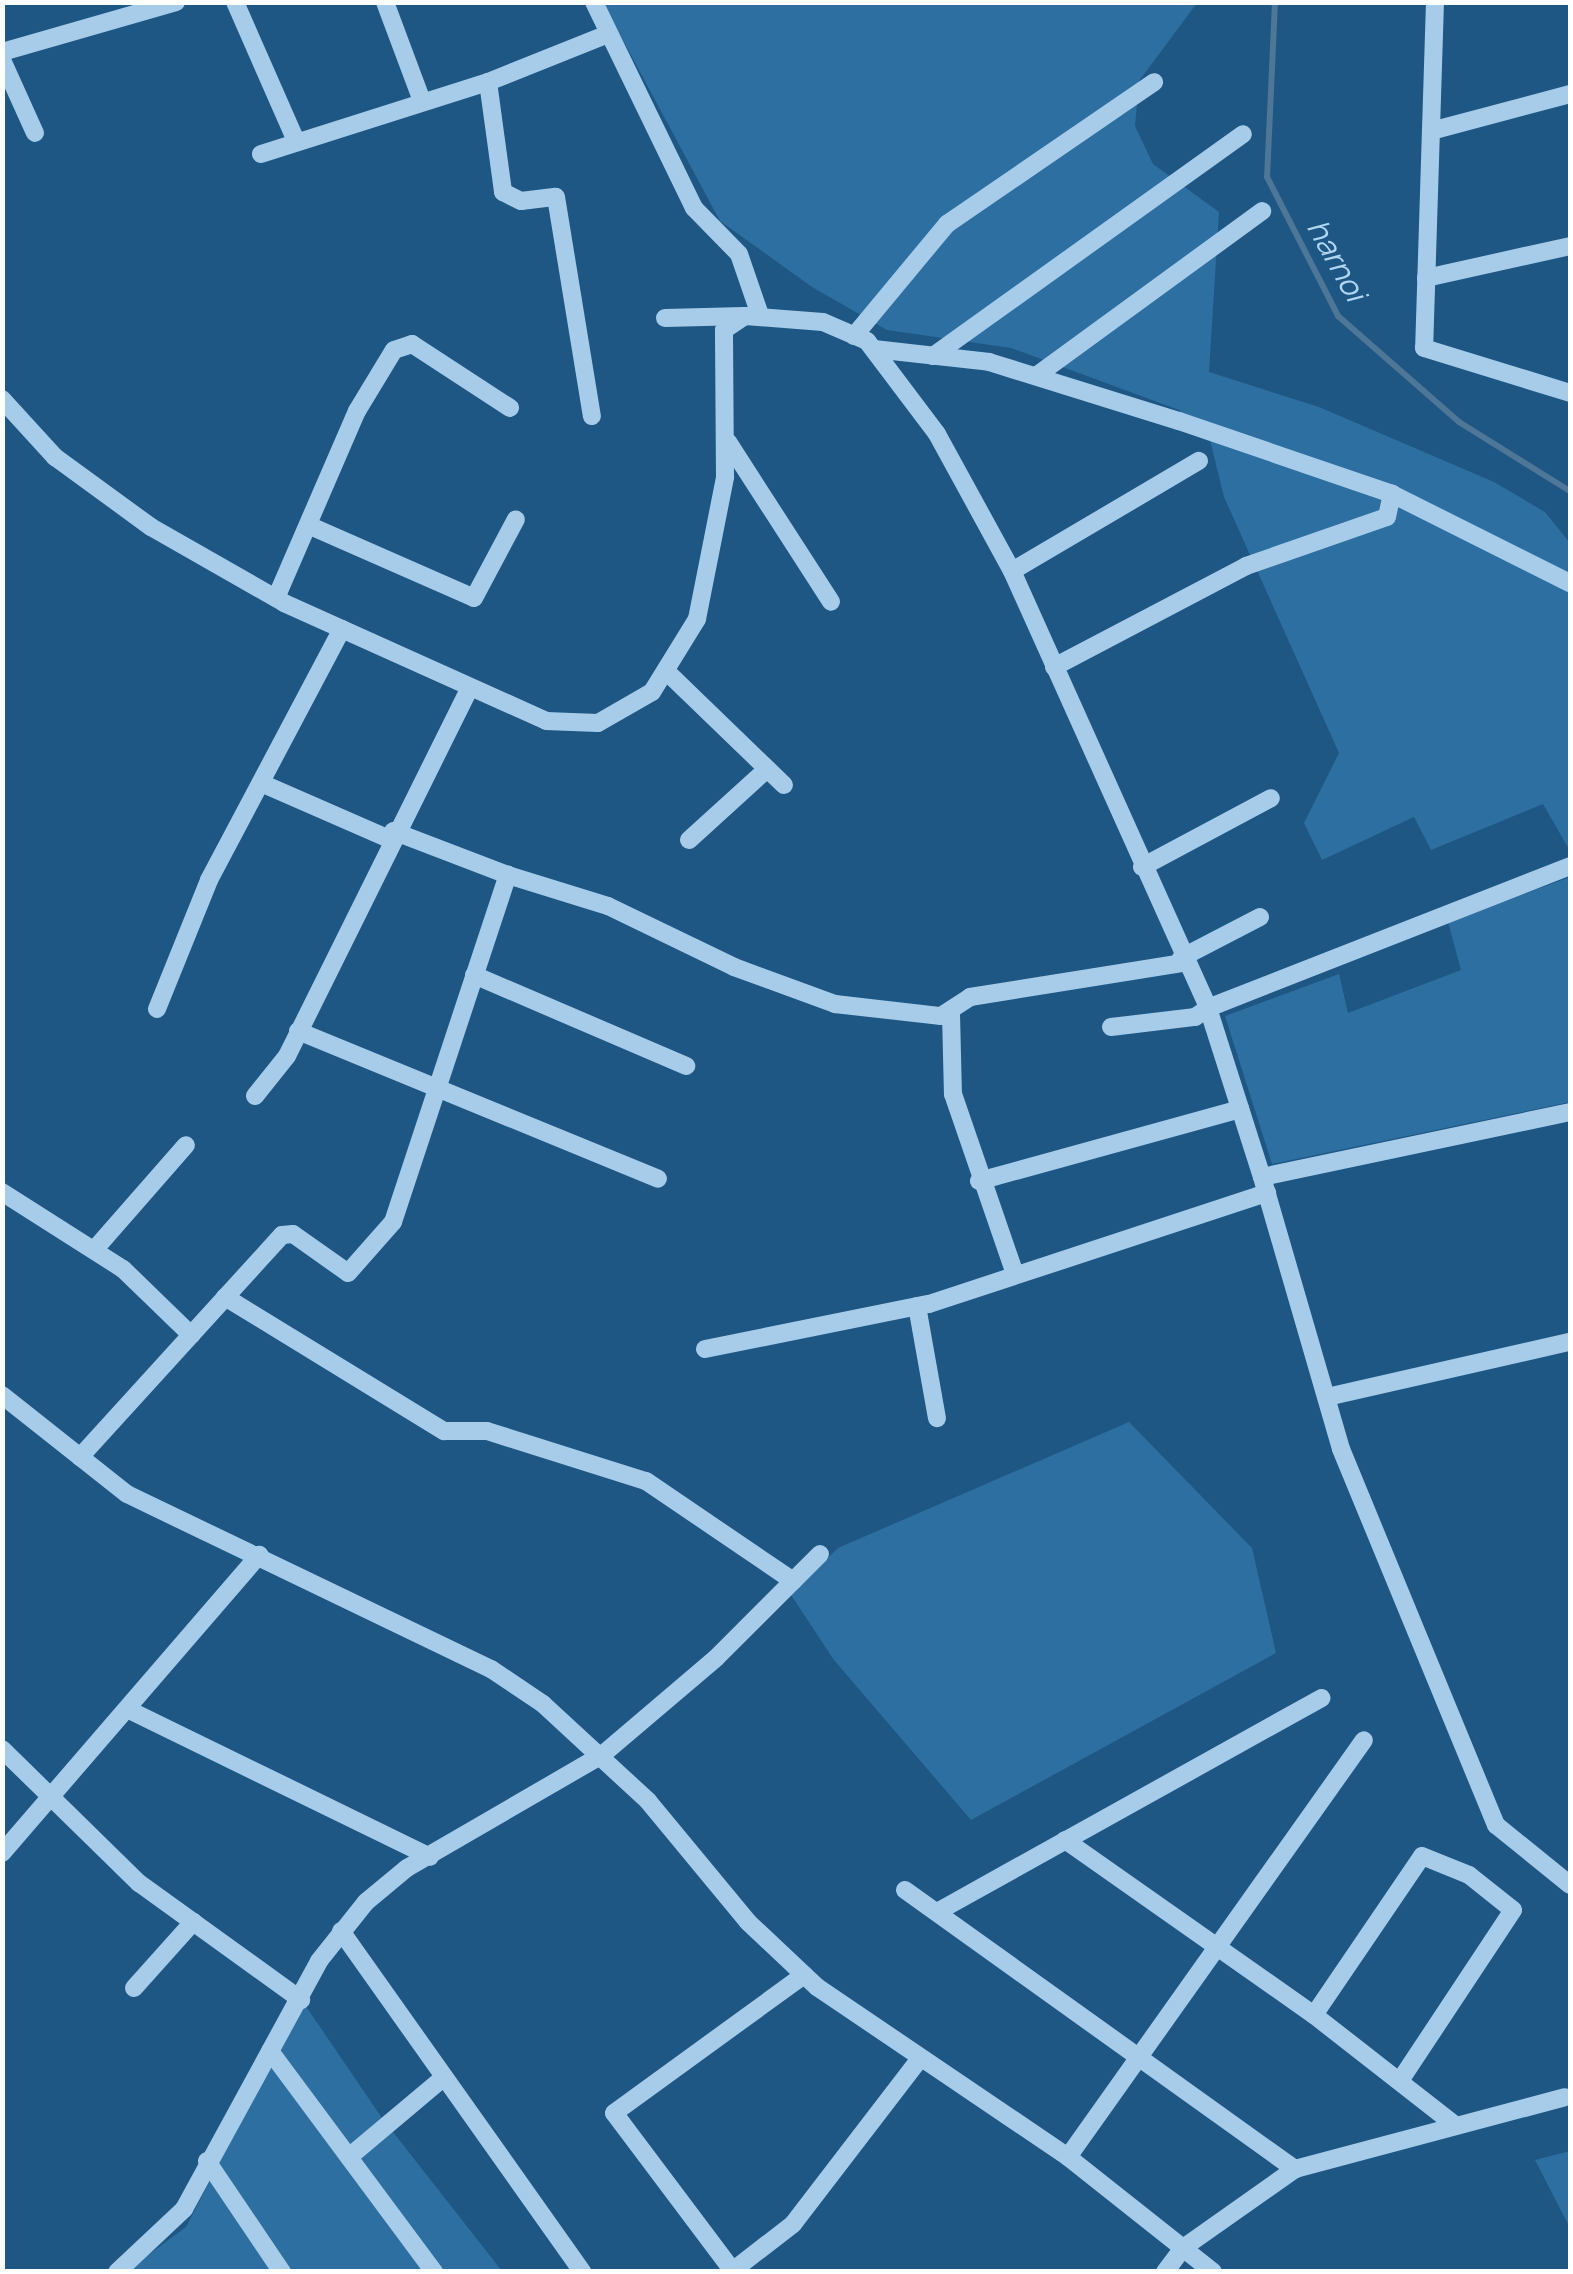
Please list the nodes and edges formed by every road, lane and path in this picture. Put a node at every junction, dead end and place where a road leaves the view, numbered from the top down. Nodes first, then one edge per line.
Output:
1 (176, 2) edge
2 (235, 2) edge
3 (384, 2) edge
4 (594, 2) edge
5 (1435, 2) edge
6 (608, 34) junction
7 (2, 52) edge
8 (2, 60) edge
9 (488, 82) junction
10 (1154, 82) dead end
11 (1570, 94) edge
12 (422, 101) junction
13 (1431, 131) junction
14 (36, 133) dead end
15 (1243, 134) dead end
16 (296, 141) junction
17 (261, 154) dead end
18 (1262, 211) dead end
19 (1570, 246) edge
20 (1426, 278) junction
21 (752, 315) junction
22 (665, 318) dead end
23 (854, 336) junction
24 (874, 349) junction
25 (934, 356) junction
26 (1036, 376) junction
27 (1570, 394) edge
28 (2, 399) edge
29 (510, 408) dead end
30 (18, 416) junction
31 (592, 416) dead end
32 (2, 428) edge
33 (727, 442) junction
34 (1199, 461) dead end
35 (1392, 494) junction
36 (516, 520) dead end
37 (308, 526) junction
38 (1012, 571) junction
39 (1570, 583) edge
40 (276, 598) junction
41 (831, 602) dead end
42 (342, 629) junction
43 (1054, 667) junction
44 (666, 671) junction
45 (469, 689) junction
46 (768, 769) junction
47 (261, 782) junction
48 (784, 785) dead end
49 (1270, 798) dead end
50 (391, 835) junction
51 (689, 840) dead end
52 (1570, 866) edge
53 (1142, 867) junction
54 (508, 875) junction
55 (1260, 916) dead end
56 (1182, 961) junction
57 (474, 975) junction
58 (1208, 1008) junction
59 (157, 1009) dead end
60 (952, 1014) junction
61 (1111, 1028) dead end
62 (298, 1031) junction
63 (686, 1066) dead end
64 (437, 1086) junction
65 (255, 1096) dead end
66 (1240, 1109) junction
67 (1570, 1112) edge
68 (186, 1145) dead end
69 (658, 1179) dead end
70 (979, 1181) junction
71 (1264, 1185) junction
72 (2, 1192) edge
73 (95, 1249) junction
74 (1014, 1271) junction
75 (225, 1297) junction
76 (917, 1306) junction
77 (191, 1335) junction
78 (1570, 1342) edge
79 (704, 1349) dead end
80 (2, 1395) edge
81 (1327, 1397) junction
82 (937, 1418) dead end
83 (80, 1457) junction
84 (259, 1554) junction
85 (820, 1554) dead end
86 (793, 1581) junction
87 (1322, 1698) dead end
88 (127, 1710) junction
89 (1364, 1740) dead end
90 (2, 1749) edge
91 (602, 1754) junction
92 (52, 1802) junction
93 (1065, 1840) junction
94 (2, 1853) edge
95 (430, 1858) junction
96 (1570, 1885) edge
97 (905, 1890) dead end
98 (937, 1912) junction
99 (192, 1922) junction
100 (340, 1931) junction
101 (1218, 1948) junction
102 (804, 1974) junction
103 (134, 1988) dead end
104 (301, 2000) junction
105 (1314, 2015) junction
106 (270, 2051) junction
107 (1142, 2053) junction
108 (919, 2060) junction
109 (442, 2079) junction
110 (1401, 2079) junction
111 (1565, 2097) dead end
112 (1455, 2125) junction
113 (349, 2157) junction
114 (1068, 2157) junction
115 (207, 2162) junction
116 (1295, 2169) junction
117 (1182, 2248) junction
118 (732, 2271) edge
119 (118, 2272) edge
120 (282, 2272) edge
121 (434, 2272) edge
122 (582, 2272) edge
123 (1165, 2272) edge
124 (1213, 2272) edge

1 - 7 street
2 - 16 street
3 - 12 street
4 - 6 street
5 - 13 street
6 - 9 street
6 - 21 street
8 - 14 street
9 - 12 street
9 - 31 street
10 - 23 street
11 - 13 street
12 - 16 street
13 - 20 street
15 - 25 street
16 - 17 street
18 - 26 street
19 - 20 street
20 - 27 street
21 - 22 street
21 - 23 street
21 - 33 street
23 - 24 street
24 - 25 street
24 - 38 street
25 - 26 street
26 - 35 street
28 - 30 street
29 - 37 street
30 - 32 street
30 - 40 street
33 - 41 street
33 - 44 street
34 - 38 street
35 - 39 street
35 - 43 street
36 - 37 street
37 - 40 street
38 - 43 street
40 - 42 street
42 - 45 street
42 - 47 street
43 - 53 street
44 - 45 street
44 - 46 street
45 - 50 street
46 - 48 street
46 - 51 street
47 - 50 street
47 - 59 street
49 - 53 street
50 - 54 street
50 - 62 street
52 - 58 street
53 - 56 street
54 - 57 street
54 - 60 street
55 - 56 street
56 - 58 street
56 - 60 street
57 - 63 street
57 - 64 street
58 - 61 street
58 - 66 street
60 - 70 street
62 - 64 street
62 - 65 street
64 - 69 street
64 - 75 street
66 - 70 street
66 - 71 street
67 - 71 street
68 - 73 street
70 - 74 street
71 - 74 street
71 - 81 street
72 - 73 street
73 - 77 street
74 - 76 street
75 - 77 street
75 - 86 street
76 - 79 street
76 - 82 street
77 - 83 street
78 - 81 street
80 - 83 street
81 - 96 street
83 - 84 street
84 - 88 street
84 - 91 street
85 - 86 street
86 - 91 street
87 - 93 street
88 - 92 street
88 - 95 street
89 - 101 street
90 - 92 street
91 - 95 street
91 - 102 street
92 - 94 street
92 - 99 street
93 - 98 street
93 - 101 street
95 - 100 street
97 - 98 street
98 - 107 street
99 - 103 street
99 - 104 street
100 - 104 street
100 - 109 street
101 - 105 street
101 - 107 street
102 - 108 street
102 - 118 street
104 - 106 street
105 - 110 street
105 - 110 street
106 - 113 street
106 - 115 street
107 - 114 street
107 - 116 street
108 - 114 street
108 - 118 street
109 - 113 street
109 - 122 street
110 - 112 street
111 - 112 street
112 - 116 street
113 - 121 street
114 - 117 street
115 - 119 street
115 - 120 street
116 - 117 street
117 - 123 street
117 - 124 street

